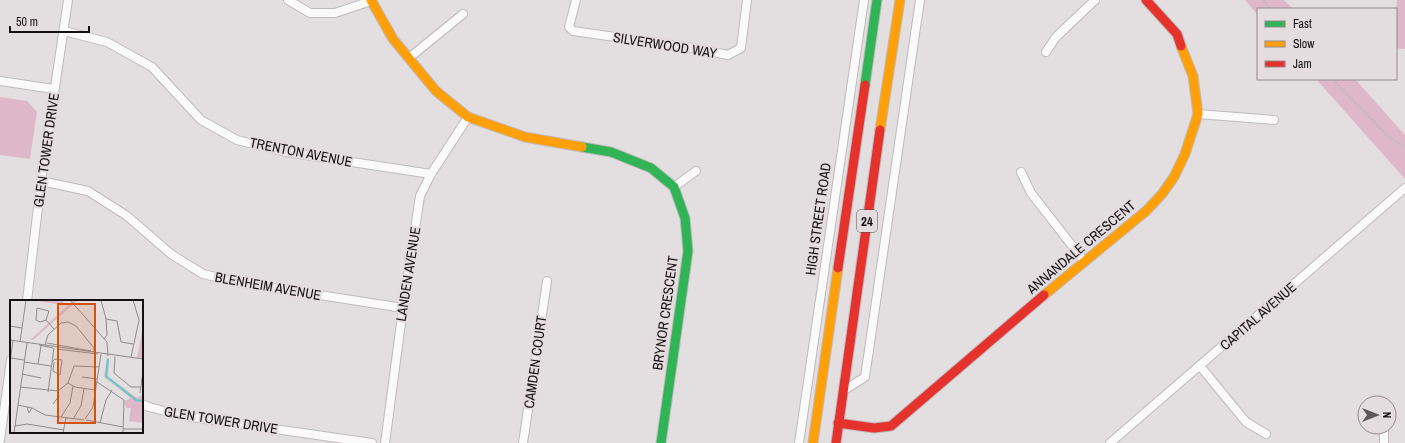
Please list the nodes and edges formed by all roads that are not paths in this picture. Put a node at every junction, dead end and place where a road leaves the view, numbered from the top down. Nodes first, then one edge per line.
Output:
1 (68, 0) edge
2 (288, 0) edge
3 (576, 0) edge
4 (747, 0) edge
5 (864, 0) edge
6 (877, 0) edge
7 (900, 0) edge
8 (920, 0) edge
9 (1095, 0) edge
10 (1146, 0) edge
11 (371, 1) edge
12 (463, 14) dead end
13 (64, 31) junction
14 (1046, 52) dead end
15 (409, 58) junction
16 (0, 81) edge
17 (54, 89) junction
18 (1198, 114) junction
19 (468, 117) junction
20 (1274, 120) dead end
21 (696, 171) dead end
22 (1021, 172) dead end
23 (431, 174) junction
24 (41, 181) junction
25 (674, 187) junction
26 (1405, 188) edge
27 (1084, 261) junction
28 (547, 281) dead end
29 (28, 300) edge
30 (403, 308) junction
31 (1200, 366) junction
32 (10, 367) edge
33 (843, 391) junction
34 (143, 404) edge
35 (838, 423) junction
36 (1266, 434) dead end
37 (0, 440) edge
38 (372, 443) edge
39 (385, 443) edge
40 (523, 443) edge
41 (660, 443) edge
42 (799, 443) edge
43 (813, 443) edge
44 (836, 443) edge
45 (1110, 443) edge

1 - 13 street, GLEN TOWER DRIVE
2 - 11 street
3 - 4 street, SILVERWOOD WAY
5 - 42 street, HIGH STREET ROAD
6 - 43 street, HIGH STREET ROAD / 24
7 - 33 street, 24
8 - 33 street
9 - 14 street
10 - 18 street, ANNANDALE CRESCENT
11 - 15 street
12 - 15 street
13 - 17 street, GLEN TOWER DRIVE
13 - 23 street, TRENTON AVENUE
15 - 19 street
16 - 17 street
17 - 24 street, GLEN TOWER DRIVE
18 - 20 street
18 - 27 street, ANNANDALE CRESCENT
19 - 23 street, LANDEN AVENUE
19 - 25 street
21 - 25 street
22 - 27 street
23 - 30 street, LANDEN AVENUE
24 - 29 street, GLEN TOWER DRIVE
24 - 30 street, BLENHEIM AVENUE
25 - 41 street, BRYNOR CRESCENT
26 - 31 street, CAPITAL AVENUE
27 - 35 street, ANNANDALE CRESCENT
28 - 40 street, CAMDEN COURT
30 - 39 street, LANDEN AVENUE
31 - 36 street
31 - 45 street, CAPITAL AVENUE
32 - 37 street
33 - 35 street, 24
34 - 38 street, GLEN TOWER DRIVE
35 - 44 street, 24

